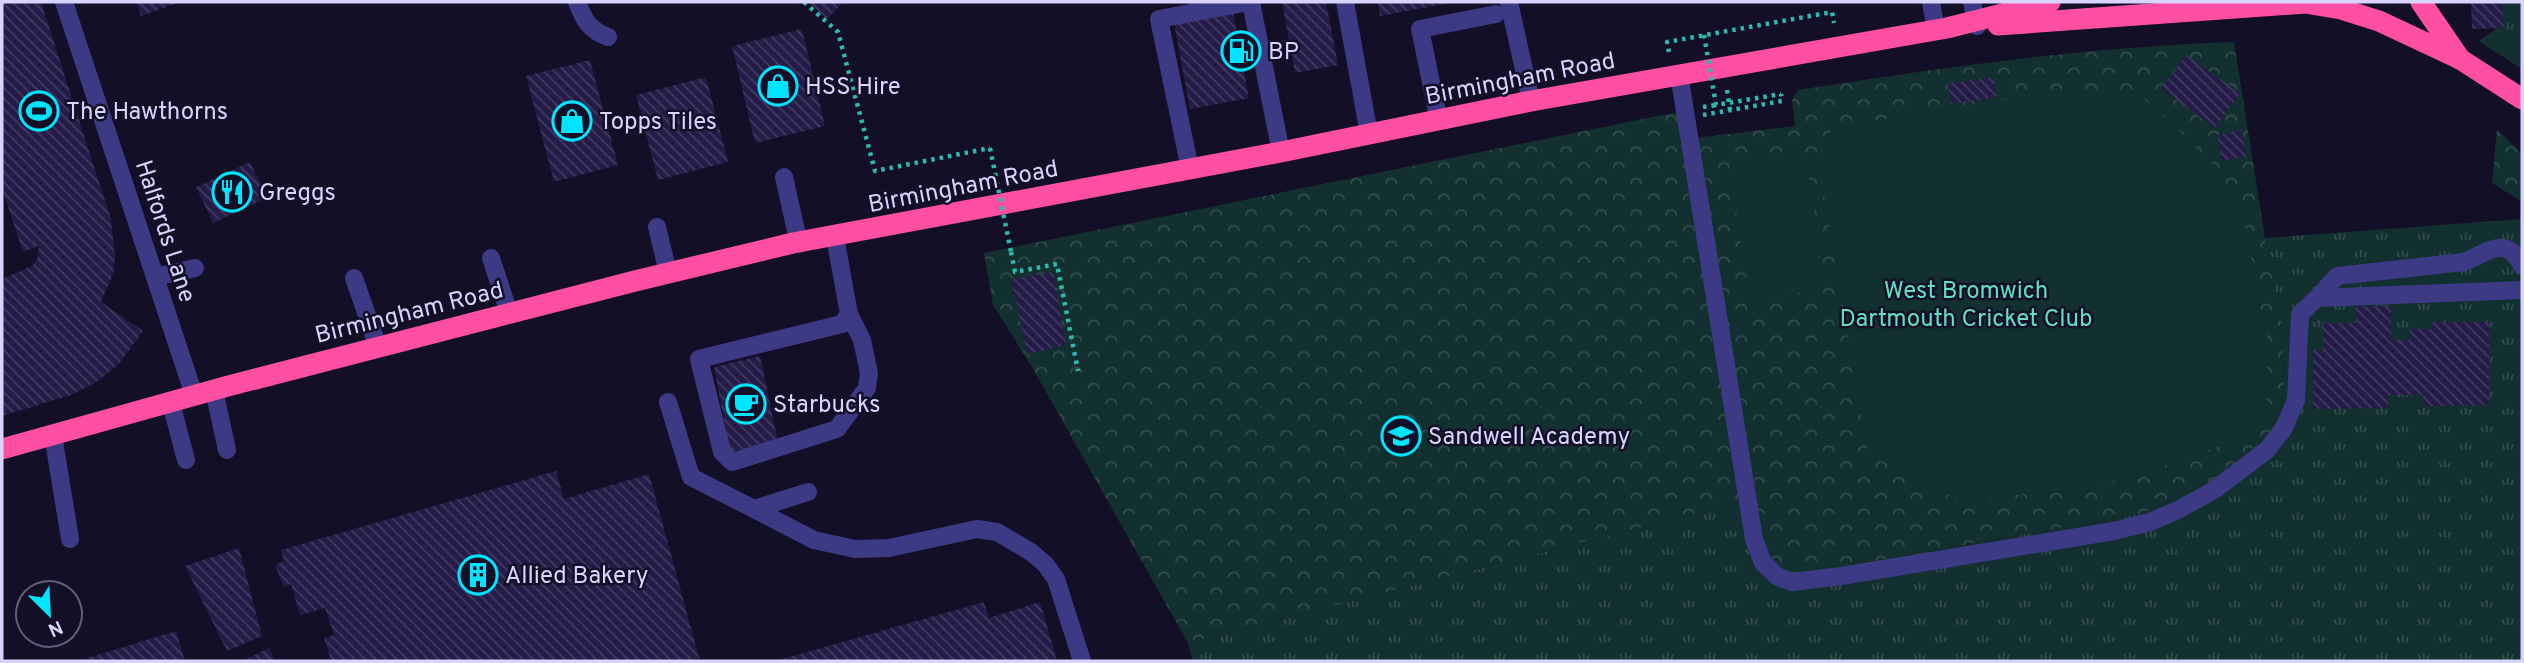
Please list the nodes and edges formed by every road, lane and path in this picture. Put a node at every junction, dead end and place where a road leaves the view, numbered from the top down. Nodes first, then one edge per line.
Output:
1 (64, 2) edge
2 (577, 2) edge
3 (804, 2) edge
4 (1250, 2) edge
5 (1345, 2) edge
6 (1931, 2) edge
7 (2050, 2) edge
8 (2421, 2) edge
9 (1503, 8) edge
10 (1975, 16) edge
11 (1834, 23) dead end
12 (1941, 29) junction
13 (1704, 35) junction
14 (608, 37) dead end
15 (1669, 52) dead end
16 (2460, 59) junction
17 (1679, 74) junction
18 (1727, 90) dead end
19 (2522, 99) edge
20 (1531, 101) junction
21 (1733, 110) junction
22 (1700, 116) dead end
23 (1439, 121) junction
24 (1369, 134) junction
25 (1281, 152) junction
26 (1190, 169) junction
27 (784, 177) dead end
28 (657, 228) dead end
29 (835, 237) junction
30 (799, 244) junction
31 (491, 258) dead end
32 (2522, 266) edge
33 (195, 268) dead end
34 (668, 273) junction
35 (155, 276) junction
36 (354, 278) dead end
37 (2522, 290) edge
38 (2317, 298) junction
39 (509, 313) junction
40 (849, 314) junction
41 (378, 347) junction
42 (1078, 371) dead end
43 (204, 393) junction
44 (668, 402) dead end
45 (171, 403) junction
46 (53, 435) junction
47 (2, 449) edge
48 (227, 450) dead end
49 (186, 460) dead end
50 (808, 492) dead end
51 (754, 509) junction
52 (70, 539) dead end
53 (1082, 661) edge

1 - 35 street, Halfords Lane
2 - 14 street
3 - 42 path, bridge
4 - 25 street
4 - 26 street
5 - 24 street
6 - 12 street
7 - 10 highway, Birmingham Road
8 - 16 highway
9 - 20 street
9 - 23 street
10 - 12 highway, Birmingham Road
10 - 16 highway, Birmingham Road
11 - 13 path
12 - 17 highway, Birmingham Road
13 - 15 path
13 - 21 path, bridge
16 - 19 highway, Birmingham Road
17 - 20 highway, Birmingham Road
17 - 38 street
18 - 21 path
20 - 23 highway, Birmingham Road
21 - 22 path
23 - 24 highway, Birmingham Road
24 - 25 highway, Birmingham Road
25 - 26 highway, Birmingham Road
26 - 29 highway, Birmingham Road
27 - 30 street
28 - 34 street
29 - 30 highway, Birmingham Road
29 - 40 street
30 - 34 highway, Birmingham Road
31 - 39 street
32 - 38 street
33 - 35 street
34 - 39 highway, Birmingham Road
35 - 43 street, Halfords Lane
36 - 41 street
37 - 38 street
39 - 41 highway, Birmingham Road
40 - 40 street
41 - 43 highway, Birmingham Road
43 - 45 highway, Birmingham Road
43 - 48 street, Halfords Lane
44 - 51 street
45 - 46 highway, Birmingham Road
45 - 49 street
46 - 47 highway, Birmingham Road
46 - 52 street
50 - 51 street
51 - 53 street

